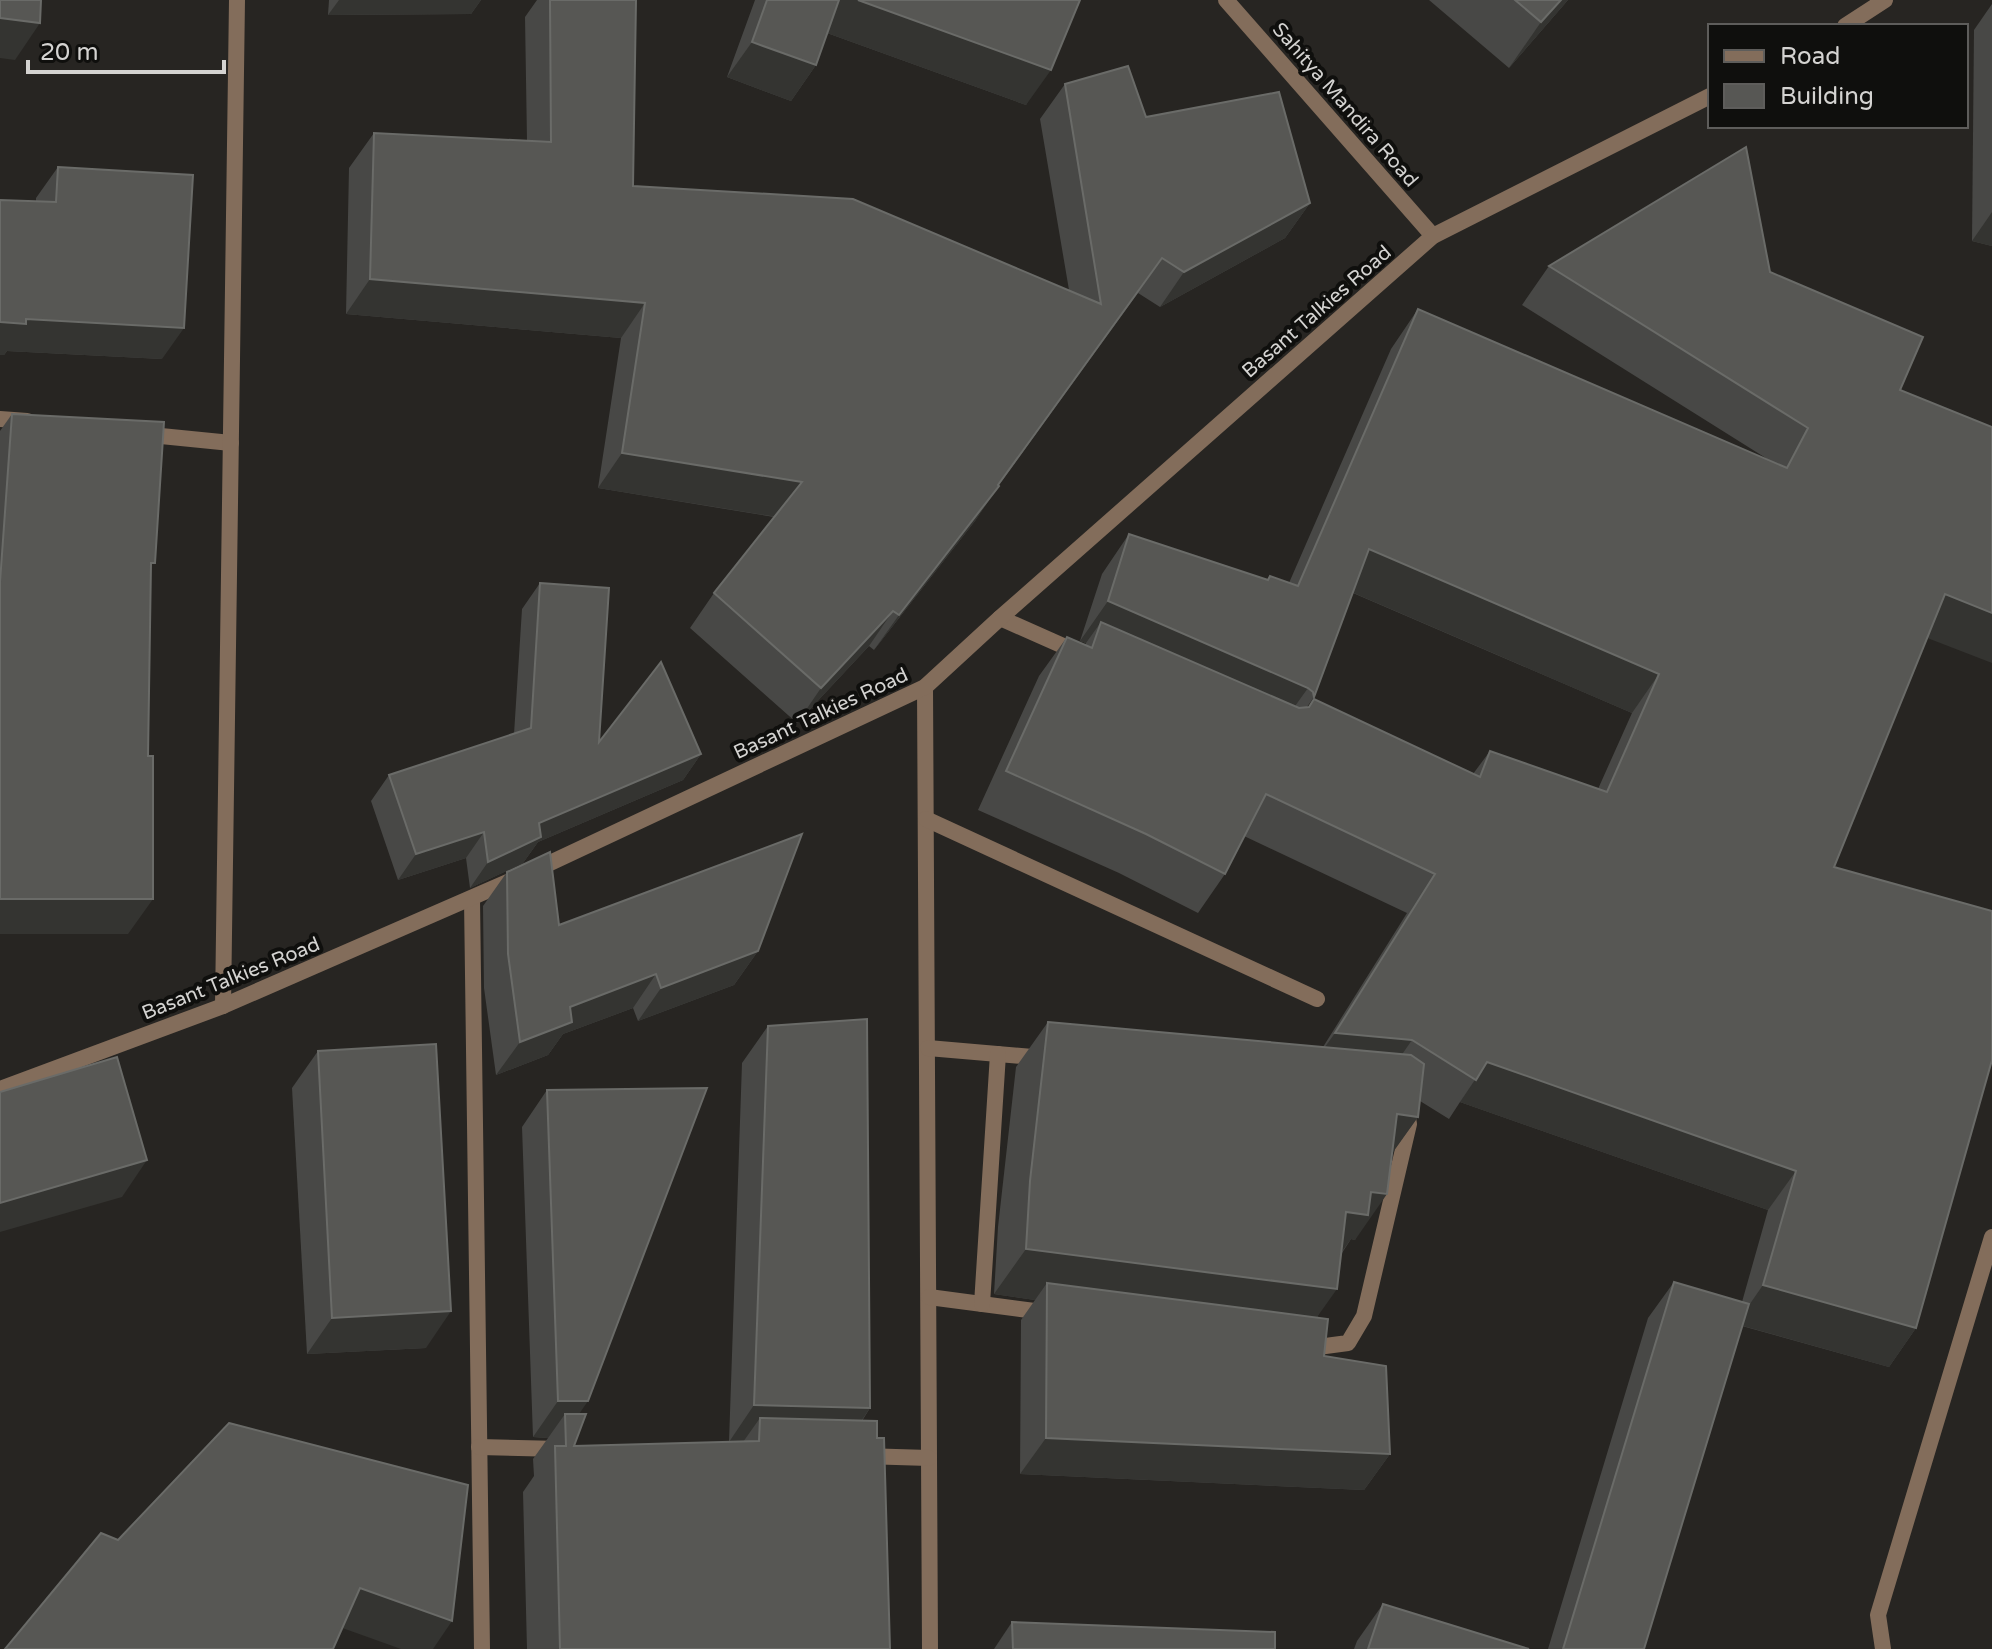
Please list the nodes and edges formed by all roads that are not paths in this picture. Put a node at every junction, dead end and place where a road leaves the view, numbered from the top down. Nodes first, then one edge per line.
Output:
1 (237, 0) edge
2 (1226, 0) edge
3 (1885, 0) edge
4 (1848, 24) edge
5 (1708, 97) edge
6 (1433, 236) junction
7 (0, 419) edge
8 (46, 424) edge
9 (123, 432) edge
10 (231, 443) junction
11 (1000, 618) junction
12 (1087, 656) edge
13 (925, 687) junction
14 (926, 819) junction
15 (472, 899) junction
16 (1317, 999) dead end
17 (223, 1006) junction
18 (928, 1048) junction
19 (998, 1054) junction
20 (1060, 1060) edge
21 (0, 1089) edge
22 (1394, 1098) edge
23 (1992, 1237) edge
24 (929, 1297) junction
25 (982, 1304) junction
26 (1074, 1316) edge
27 (1287, 1343) edge
28 (479, 1447) junction
29 (572, 1449) edge
30 (852, 1456) edge
31 (929, 1458) junction
32 (482, 1649) edge
33 (930, 1649) edge
34 (1883, 1649) edge

1 - 10 street
2 - 6 street, Sahitya Mandira Road
3 - 4 street
5 - 6 street, Basant Talkies Road
6 - 11 street, Basant Talkies Road
7 - 8 street
9 - 10 street
10 - 17 street
11 - 12 street
11 - 13 street, Basant Talkies Road
13 - 14 street
13 - 15 street, Basant Talkies Road
14 - 16 street
14 - 18 street
15 - 17 street, Basant Talkies Road
15 - 28 street
17 - 21 street, Basant Talkies Road
18 - 19 street
18 - 24 street
19 - 20 street
19 - 25 street
22 - 27 street
23 - 34 street
24 - 25 street
24 - 31 street
25 - 26 street
28 - 29 street
28 - 32 street
30 - 31 street
31 - 33 street

